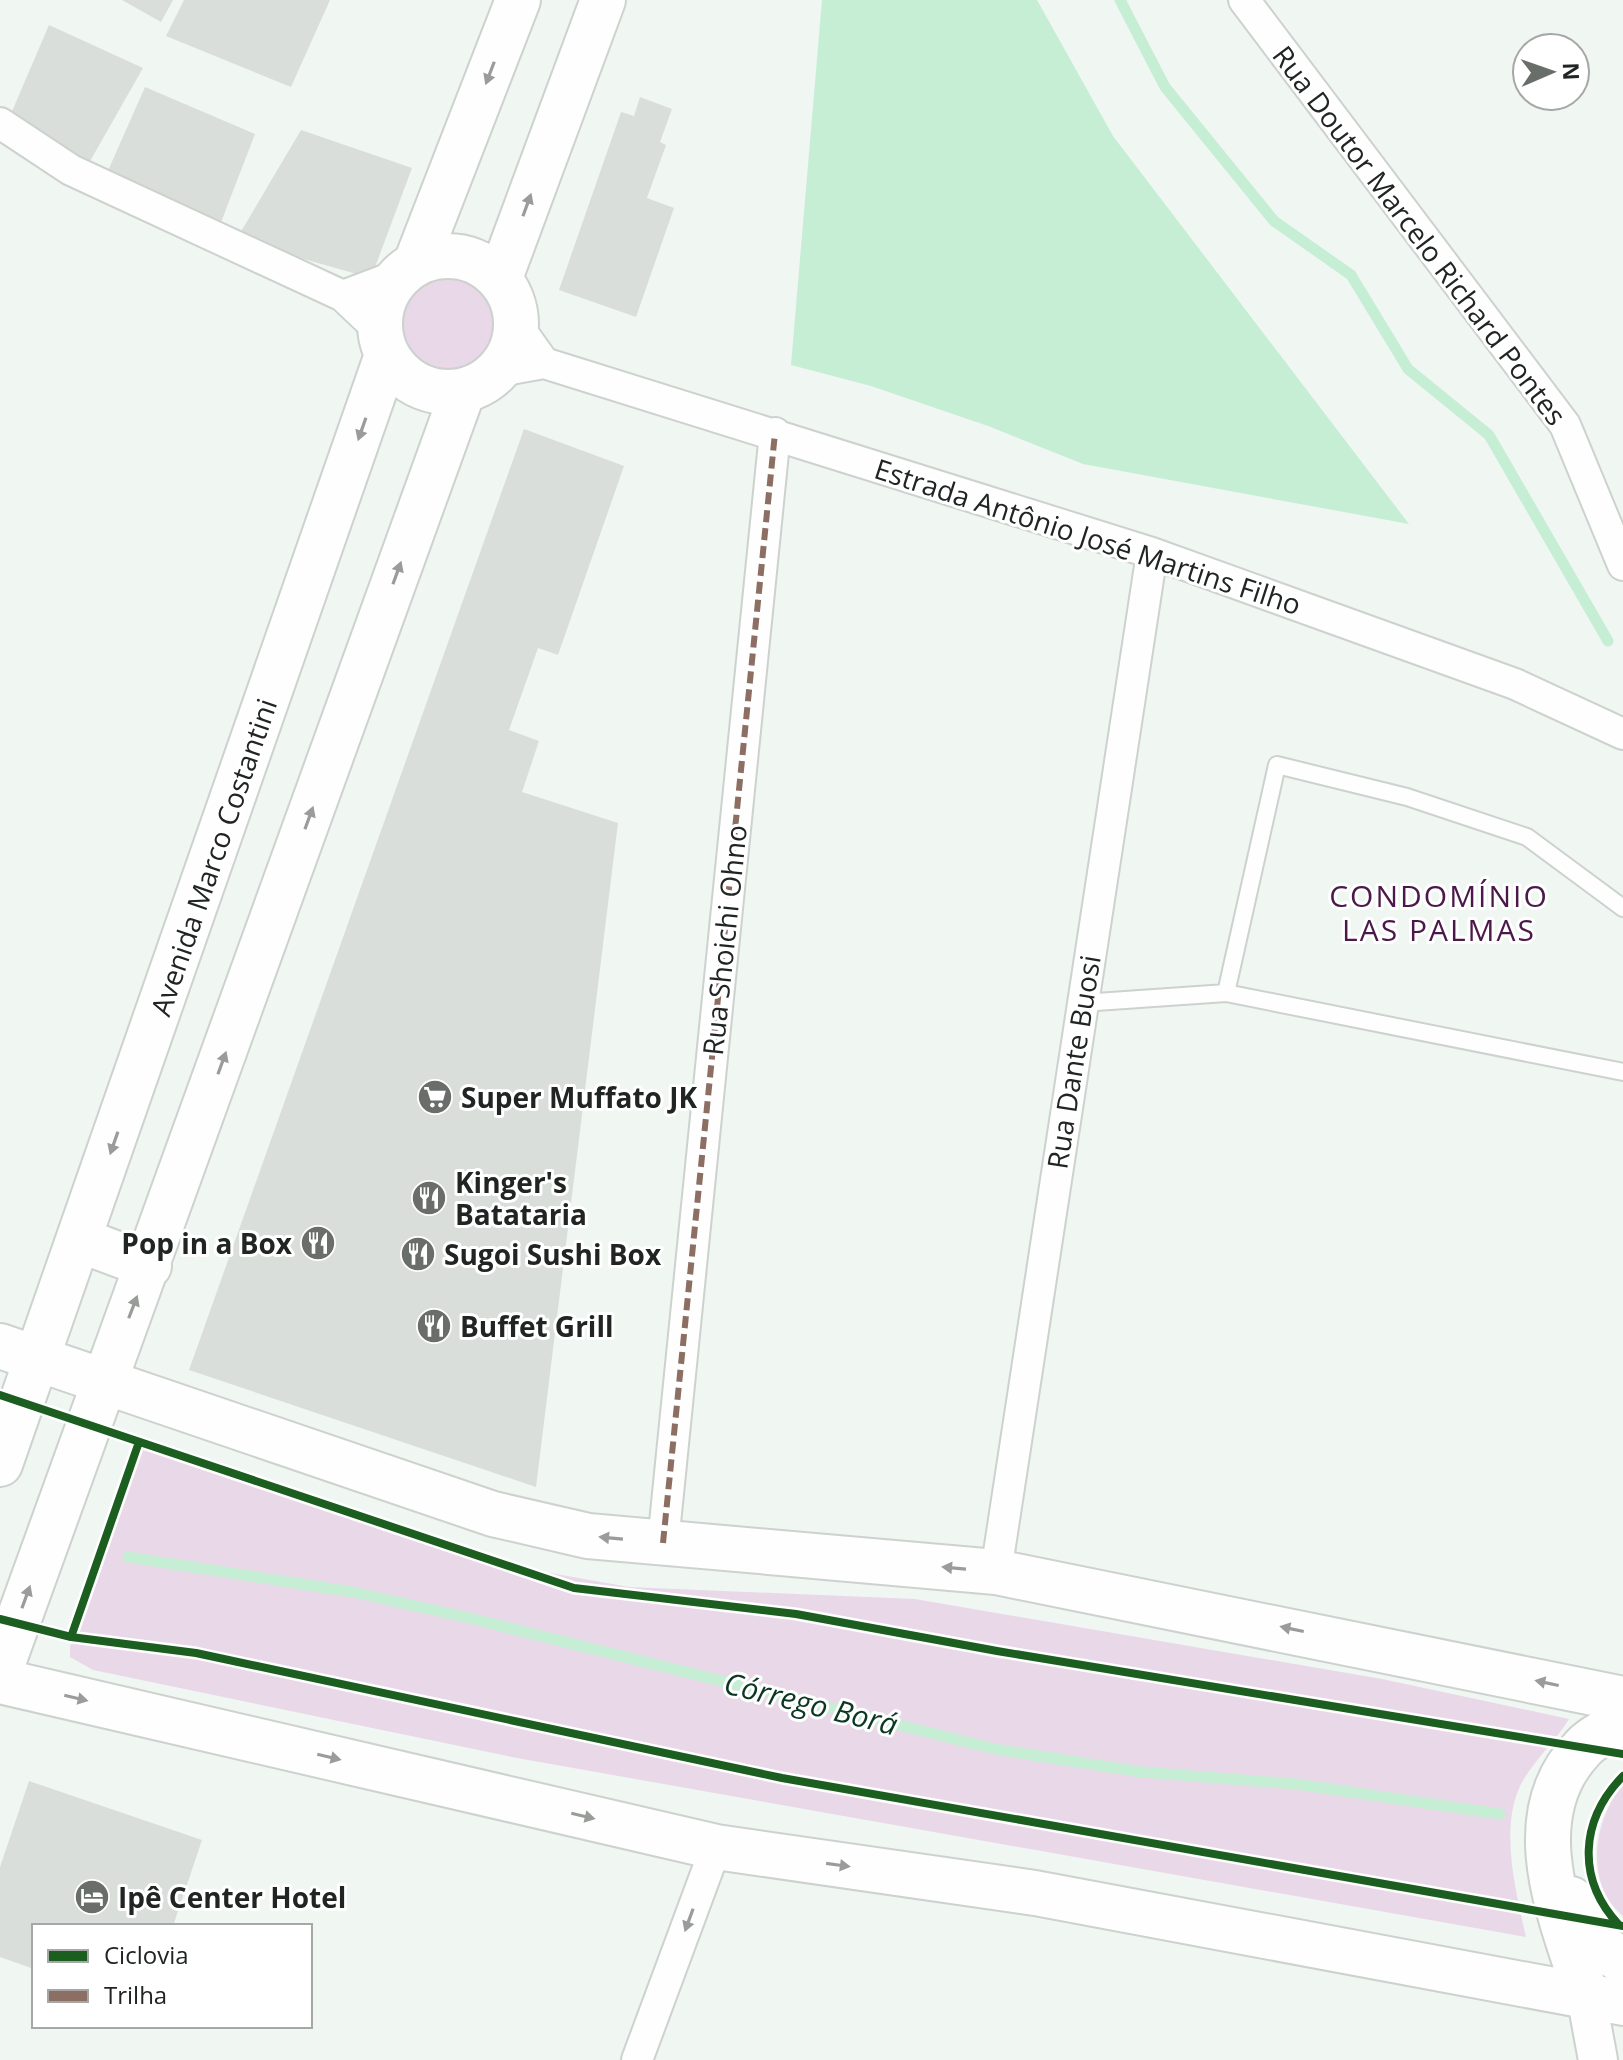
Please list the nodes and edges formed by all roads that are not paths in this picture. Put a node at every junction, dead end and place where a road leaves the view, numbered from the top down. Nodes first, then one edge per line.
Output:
1 (518, 0) edge
2 (603, 0) edge
3 (1244, 0) edge
4 (0, 123) edge
5 (408, 268) junction
6 (500, 278) junction
7 (343, 296) junction
8 (517, 325) junction
9 (384, 343) junction
10 (544, 363) junction
11 (481, 381) junction
12 (775, 433) junction
13 (1152, 553) junction
14 (1623, 565) edge
15 (1623, 734) edge
16 (1623, 908) edge
17 (1226, 993) junction
18 (1082, 1003) junction
19 (1623, 1072) edge
20 (80, 1240) junction
21 (149, 1266) junction
22 (19, 1352) edge
23 (104, 1380) junction
24 (0, 1464) edge
25 (663, 1543) junction
26 (996, 1572) junction
27 (0, 1671) edge
28 (0, 1681) edge
29 (1623, 1699) edge
30 (1623, 1721) edge
31 (1549, 1828) junction
32 (716, 1847) junction
33 (1623, 1962) edge
34 (1605, 1999) edge
35 (637, 2060) edge
36 (1598, 2060) edge

1 -> 5 main road
6 -> 2 main road
3 - 14 street, Rua Doutor Marcelo Richard Pontes
4 - 7 street
5 - 6 main road
5 - 7 street
5 - 9 main road
6 - 8 main road
7 - 9 street
8 - 10 street
8 - 11 main road
9 - 11 main road
9 -> 20 main road, Avenida Marco Costantini
10 - 11 street, Estrada Antônio José Martins Filho
10 - 12 street, Estrada Antônio José Martins Filho
21 -> 11 main road
12 - 13 street, Estrada Antônio José Martins Filho
12 - 25 street, Rua Shoichi Ohno
13 - 15 street, Estrada Antônio José Martins Filho
13 - 18 street, Rua Dante Buosi
16 - 17 lane
17 - 18 lane
17 - 19 lane
18 - 26 street, Rua Dante Buosi
20 - 21 main road
20 - 22 main road, Avenida Marco Costantini
23 -> 21 main road
22 - 23 main road
22 - 24 main road, Avenida Marco Costantini
25 -> 23 main road
27 -> 23 main road
26 -> 25 main road
29 -> 26 main road
28 -> 32 main road
30 - 31 main road
31 - 33 main road
31 - 34 main road
32 -> 34 main road
32 -> 35 street
34 - 36 street

